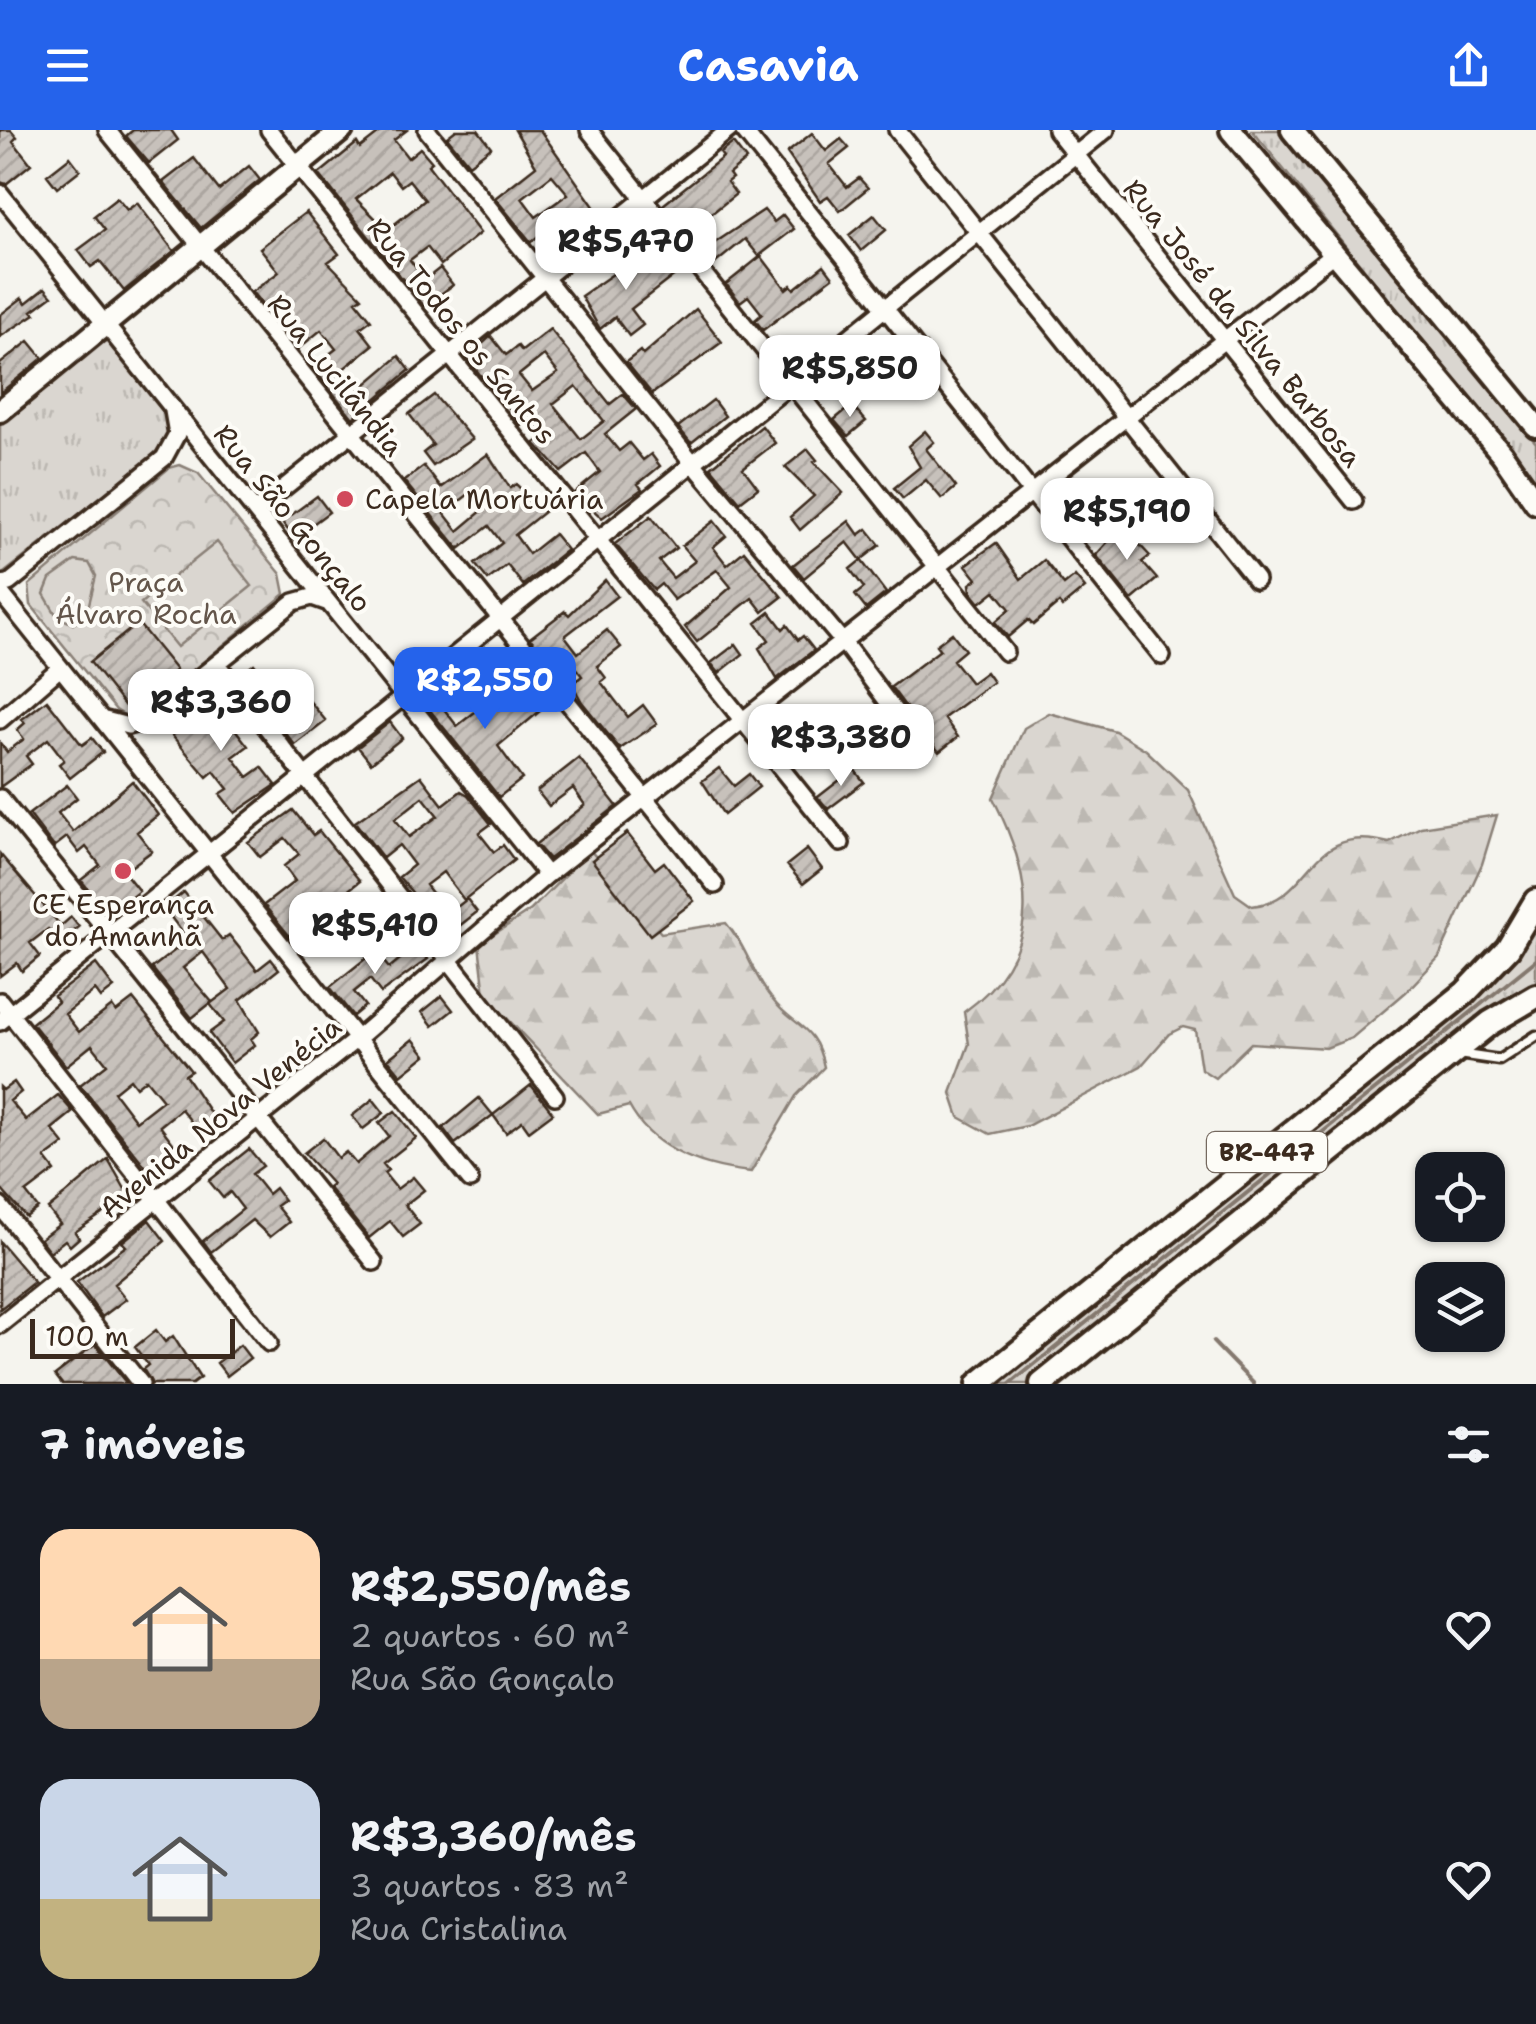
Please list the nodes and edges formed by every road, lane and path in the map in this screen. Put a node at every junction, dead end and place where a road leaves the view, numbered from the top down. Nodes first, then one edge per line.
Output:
1 (107, 130) edge
2 (269, 130) edge
3 (342, 130) edge
4 (428, 130) edge
5 (588, 130) edge
6 (729, 130) edge
7 (742, 130) edge
8 (897, 130) edge
9 (1056, 130) edge
10 (1106, 130) edge
11 (1231, 130) edge
12 (1292, 130) edge
13 (1076, 154) junction
14 (298, 166) junction
15 (0, 193) edge
16 (644, 200) junction
17 (978, 232) junction
18 (200, 246) junction
19 (1332, 255) junction
20 (545, 275) junction
21 (882, 308) junction
22 (106, 325) junction
23 (1224, 340) junction
24 (450, 355) junction
25 (791, 384) junction
26 (2, 406) edge
27 (172, 408) junction
28 (1126, 417) junction
29 (1536, 426) edge
30 (352, 434) junction
31 (692, 462) junction
32 (158, 463) junction
33 (217, 464) junction
34 (1030, 494) junction
35 (1354, 501) dead end
36 (1536, 503) edge
37 (255, 511) junction
38 (598, 540) junction
39 (297, 564) junction
40 (940, 566) junction
41 (24, 570) junction
42 (1256, 580) dead end
43 (0, 584) edge
44 (0, 592) edge
45 (333, 607) junction
46 (284, 610) junction
47 (19, 616) junction
48 (500, 618) junction
49 (843, 642) junction
50 (1005, 652) dead end
51 (1162, 656) dead end
52 (217, 664) junction
53 (60, 668) junction
54 (403, 696) junction
55 (98, 714) junction
56 (0, 720) edge
57 (742, 720) junction
58 (914, 737) dead end
59 (305, 774) junction
60 (0, 798) edge
61 (644, 798) junction
62 (841, 843) dead end
63 (206, 851) junction
64 (546, 876) junction
65 (715, 884) dead end
66 (1536, 901) edge
67 (106, 935) junction
68 (451, 959) junction
69 (1536, 996) edge
70 (3, 1012) edge
71 (1536, 1036) edge
72 (358, 1038) junction
73 (1453, 1053) junction
74 (555, 1096) dead end
75 (257, 1118) junction
76 (470, 1180) dead end
77 (158, 1199) junction
78 (0, 1206) edge
79 (374, 1262) dead end
80 (58, 1280) junction
81 (0, 1325) edge
82 (269, 1342) dead end
83 (141, 1384) edge
84 (978, 1384) edge
85 (1042, 1384) edge

1 - 18 street, Rua Lucilândia
2 - 14 street, Rua Todos os Santos
3 - 14 main road
4 - 20 street
5 - 16 street
6 - 16 street
7 - 21 street
8 - 17 street
9 - 13 street, Rua José da Silva Barbosa
10 - 13 street
11 - 19 main road
12 - 29 main road
13 - 17 street
13 - 23 street, Rua José da Silva Barbosa
14 - 18 main road
14 - 24 street, Rua Todos os Santos
15 - 22 street, Rua São Gonçalo
16 - 20 street
16 - 25 street
17 - 21 street
17 - 28 street
18 - 22 main road
18 - 30 street, Rua Lucilândia
19 - 23 street, Avenida Nova Venécia
19 - 36 main road
20 - 24 street
20 - 31 street
21 - 25 street
21 - 34 street
22 - 26 main road
22 - 27 street, Rua São Gonçalo
23 - 28 street, Avenida Nova Venécia
23 - 35 street, Rua José da Silva Barbosa
24 - 30 street
24 - 38 street, Rua Todos os Santos
25 - 31 street
25 - 40 street
27 - 32 street
27 - 33 street, Rua São Gonçalo
28 - 34 street, Avenida Nova Venécia
28 - 42 street
30 - 37 street
30 - 48 street, Rua Lucilândia
31 - 38 street
31 - 49 street
32 - 33 street
32 - 41 street
33 - 37 street, Rua São Gonçalo
34 - 40 street, Avenida Nova Venécia
34 - 51 street
37 - 39 street, Rua São Gonçalo
38 - 48 street
38 - 57 street, Rua Todos os Santos
39 - 45 street, Rua São Gonçalo
39 - 46 street
40 - 49 street, Avenida Nova Venécia
40 - 50 street
41 - 43 street
41 - 47 street
44 - 47 street
45 - 46 street
45 - 54 street, Rua São Gonçalo
46 - 52 street
47 - 53 street
48 - 54 street
48 - 61 street, Rua Lucilândia
49 - 57 street, Avenida Nova Venécia
49 - 58 street
52 - 55 street
52 - 59 street
53 - 55 street
53 - 56 street
54 - 59 street
54 - 64 street, Rua São Gonçalo
55 - 63 street
57 - 61 street, Avenida Nova Venécia
57 - 62 street, Rua Todos os Santos
59 - 63 street
59 - 68 street
60 - 67 street
61 - 64 street, Avenida Nova Venécia
61 - 65 street, Rua Lucilândia
63 - 67 street
63 - 72 street
64 - 68 street, Avenida Nova Venécia
66 - 84 main road, BR-447
67 - 70 street
67 - 75 street
68 - 72 street, Avenida Nova Venécia
68 - 74 street
69 - 73 main road, BR-447
70 - 77 street
71 - 73 lane
72 - 75 street, Avenida Nova Venécia
72 - 76 street
73 - 85 main road, BR-447
75 - 77 street, Avenida Nova Venécia
75 - 79 street
77 - 80 street, Avenida Nova Venécia
77 - 82 street
78 - 80 street
80 - 81 street, Avenida Nova Venécia
80 - 83 street

